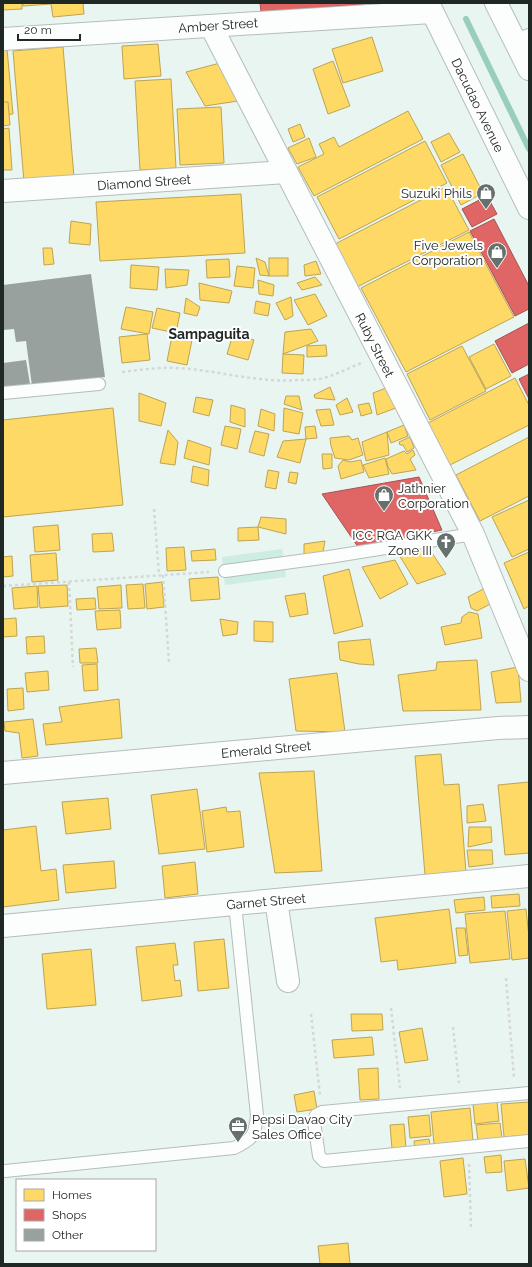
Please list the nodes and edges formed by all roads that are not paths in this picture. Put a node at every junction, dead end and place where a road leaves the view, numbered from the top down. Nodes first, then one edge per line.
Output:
1 (496, 3) edge
2 (430, 7) edge
3 (211, 26) junction
4 (522, 37) edge
5 (3, 39) edge
6 (529, 69) edge
7 (286, 172) junction
8 (3, 192) edge
9 (529, 208) edge
10 (99, 384) dead end
11 (3, 393) edge
12 (473, 534) junction
13 (225, 571) road end
14 (529, 670) edge
15 (529, 727) edge
16 (3, 773) edge
17 (529, 876) edge
18 (276, 900) junction
19 (235, 904) junction
20 (3, 926) edge
21 (288, 981) dead end
22 (529, 1093) edge
23 (529, 1142) edge
24 (5, 1171) dead end

1 - 4 street
2 - 3 street, Amber Street
2 - 9 street, Dacudao Avenue
3 - 5 street, Amber Street
3 - 7 street, Ruby Street
4 - 6 street
7 - 8 street, Diamond Street
7 - 12 street, Ruby Street
10 - 11 lane
12 - 13 lane
12 - 14 street, Ruby Street
15 - 16 street, Emerald Street
17 - 18 street, Garnet Street
18 - 19 street, Garnet Street
18 - 21 street
19 - 20 street, Garnet Street
19 - 24 lane
22 - 23 lane

